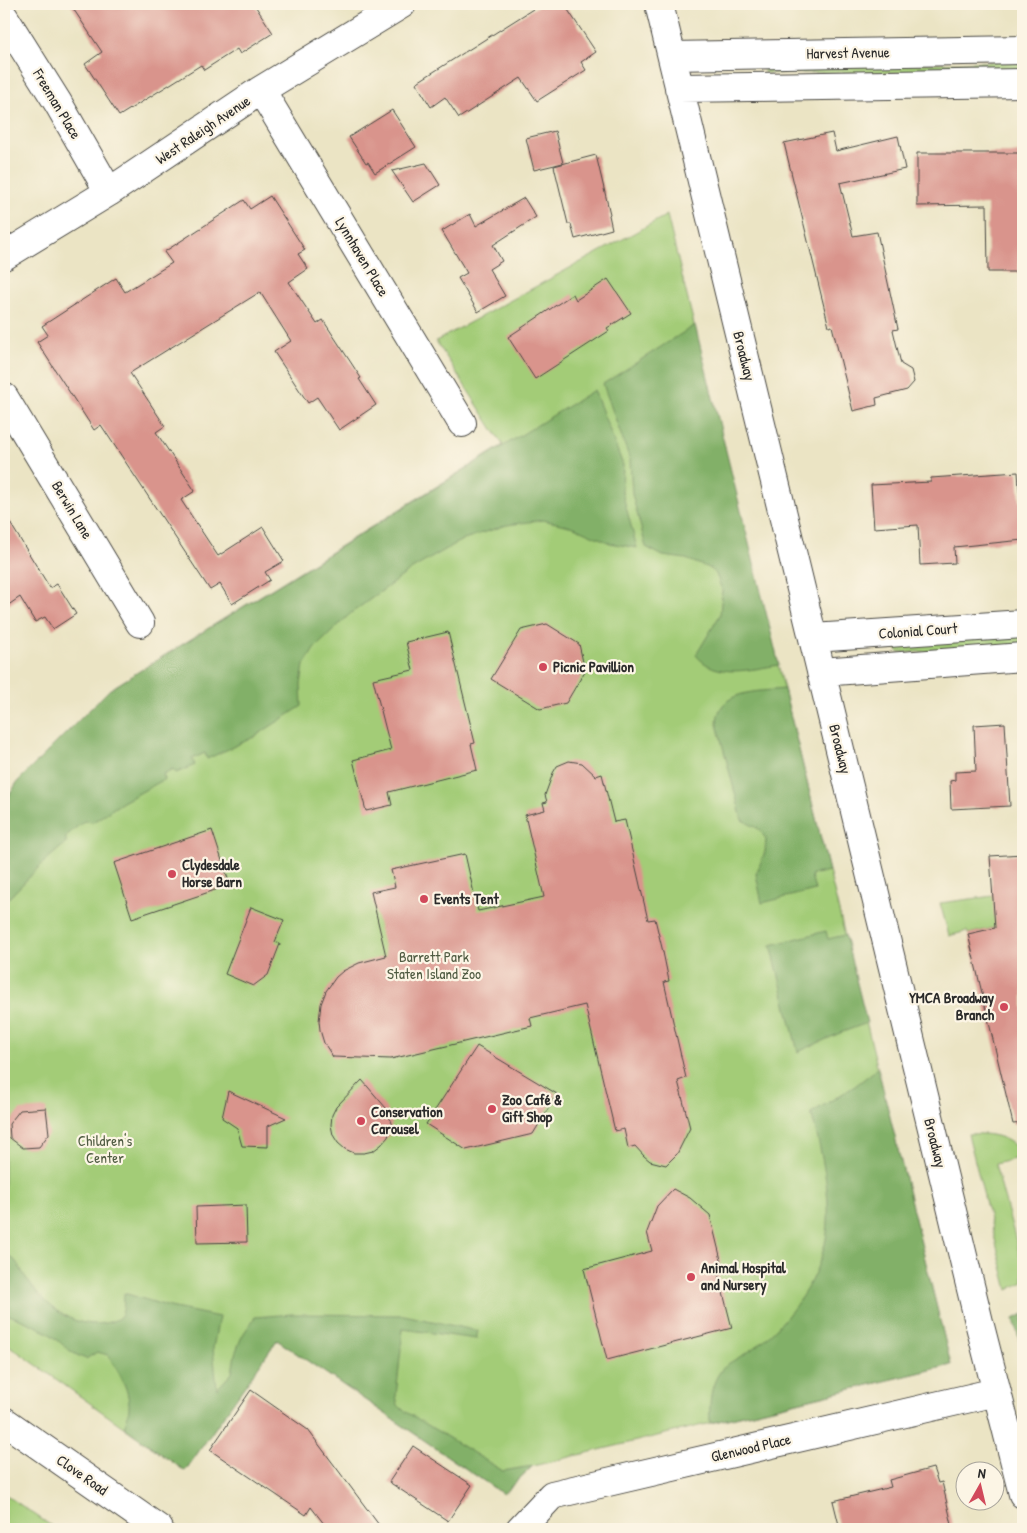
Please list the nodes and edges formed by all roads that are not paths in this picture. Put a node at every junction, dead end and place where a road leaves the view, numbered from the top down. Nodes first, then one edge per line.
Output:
1 (402, 4) edge
2 (659, 4) edge
3 (4, 17) edge
4 (1023, 50) edge
5 (672, 56) junction
6 (1023, 83) edge
7 (679, 88) junction
8 (261, 90) junction
9 (109, 192) junction
10 (4, 256) edge
11 (4, 397) edge
12 (462, 423) dead end
13 (140, 623) dead end
14 (1023, 624) edge
15 (813, 638) junction
16 (1023, 657) edge
17 (821, 672) junction
18 (996, 1392) junction
19 (4, 1422) edge
20 (1023, 1494) edge
21 (159, 1529) edge
22 (520, 1529) edge

1 - 8 street, West Raleigh Avenue
2 - 5 street, Broadway
3 - 9 street, Freeman Place
4 - 5 street, Harvest Avenue
5 - 7 street, Broadway
6 - 7 street
7 - 15 street, Broadway
8 - 9 street, West Raleigh Avenue
8 - 12 street, Lynnhaven Place
9 - 10 street, West Raleigh Avenue
11 - 13 street, Berwin Lane
14 - 15 street, Colonial Court
15 - 17 street, Broadway
16 - 17 street
17 - 18 street, Broadway
18 - 20 street, Broadway
18 - 22 street, Glenwood Place
19 - 21 street, Clove Road

